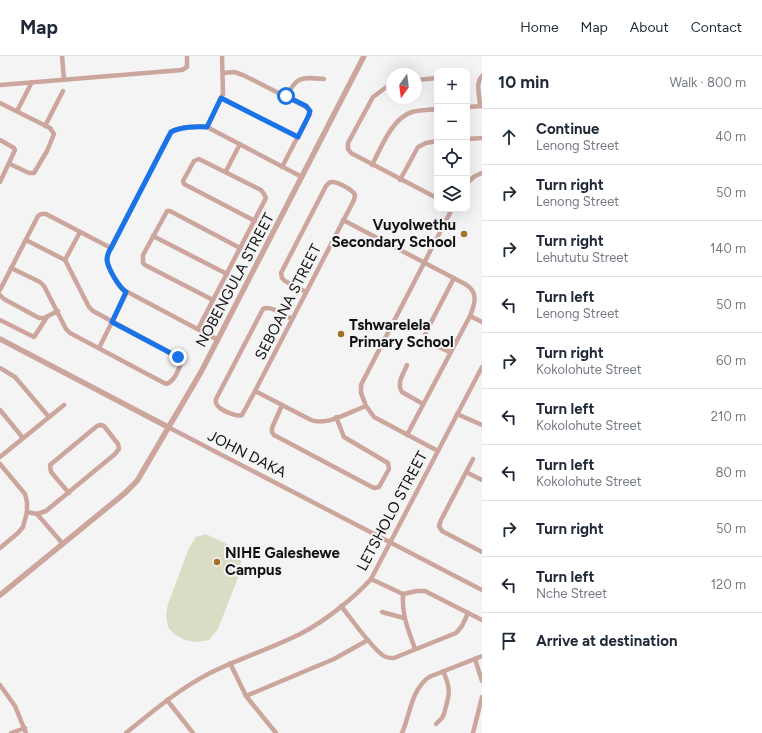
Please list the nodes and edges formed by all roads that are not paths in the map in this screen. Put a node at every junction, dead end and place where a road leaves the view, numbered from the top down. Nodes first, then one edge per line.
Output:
1 (62, 56) edge
2 (187, 56) edge
3 (222, 56) edge
4 (364, 56) edge
5 (223, 73) junction
6 (482, 76) edge
7 (434, 78) edge
8 (324, 79) dead end
9 (422, 79) edge
10 (64, 80) junction
11 (32, 82) junction
12 (0, 85) edge
13 (386, 87) edge
14 (63, 91) dead end
15 (286, 96) junction
16 (221, 98) junction
17 (0, 103) edge
18 (481, 106) edge
19 (470, 107) edge
20 (434, 109) edge
21 (17, 111) junction
22 (46, 126) junction
23 (207, 127) junction
24 (298, 137) junction
25 (482, 138) edge
26 (470, 139) edge
27 (0, 140) edge
28 (434, 142) edge
29 (240, 144) junction
30 (10, 164) junction
31 (372, 165) junction
32 (282, 167) junction
33 (226, 172) junction
34 (482, 173) edge
35 (302, 177) junction
36 (400, 180) junction
37 (470, 180) edge
38 (0, 182) edge
39 (434, 197) edge
40 (450, 212) edge
41 (343, 220) junction
42 (255, 221) junction
43 (80, 232) junction
44 (154, 236) junction
45 (26, 240) junction
46 (111, 248) junction
47 (240, 248) junction
48 (65, 260) junction
49 (424, 263) junction
50 (11, 268) junction
51 (227, 274) junction
52 (454, 278) junction
53 (0, 290) edge
54 (126, 292) junction
55 (306, 292) junction
56 (0, 295) edge
57 (213, 300) junction
58 (58, 311) junction
59 (470, 316) junction
60 (47, 317) junction
61 (292, 319) junction
62 (0, 320) edge
63 (112, 322) junction
64 (482, 322) edge
65 (198, 329) junction
66 (0, 339) edge
67 (218, 340) junction
68 (99, 348) junction
69 (450, 352) junction
70 (407, 365) dead end
71 (482, 367) edge
72 (0, 368) edge
73 (255, 391) junction
74 (423, 404) junction
75 (64, 405) dead end
76 (282, 406) junction
77 (366, 406) junction
78 (0, 410) edge
79 (457, 414) junction
80 (49, 417) junction
81 (336, 418) junction
82 (482, 426) edge
83 (168, 427) junction
84 (407, 435) junction
85 (23, 438) junction
86 (438, 451) junction
87 (0, 457) edge
88 (473, 459) dead end
89 (0, 464) edge
90 (466, 472) junction
91 (482, 480) edge
92 (69, 493) junction
93 (27, 512) junction
94 (37, 514) junction
95 (390, 542) junction
96 (63, 544) junction
97 (0, 548) edge
98 (482, 552) edge
99 (371, 579) junction
100 (482, 590) edge
101 (403, 594) junction
102 (0, 595) edge
103 (341, 606) junction
104 (382, 612) dead end
105 (468, 613) junction
106 (404, 618) junction
107 (482, 620) edge
108 (368, 640) junction
109 (415, 649) junction
110 (482, 656) edge
111 (475, 658) junction
112 (230, 663) junction
113 (443, 671) junction
114 (482, 681) edge
115 (0, 685) edge
116 (246, 696) junction
117 (482, 697) edge
118 (167, 700) junction
119 (436, 724) dead end
120 (25, 731) edge
121 (11, 733) edge
122 (126, 733) edge
123 (194, 733) edge
124 (276, 733) edge
125 (402, 733) edge
126 (473, 733) edge

1 - 10 street
2 - 10 street
3 - 5 street
4 - 35 street, NOBENGULA STREET
5 - 15 street
5 - 16 street
6 - 18 street
7 - 9 street
8 - 15 street
10 - 11 street
11 - 12 street
11 - 21 street
13 - 31 street
14 - 22 street
15 - 24 street
16 - 23 street
16 - 24 street
17 - 21 street
18 - 19 street
20 - 31 street
21 - 22 street
22 - 30 street
23 - 29 street
23 - 46 street
24 - 32 street
25 - 26 street
27 - 30 street
28 - 36 street
29 - 32 street
29 - 33 street
30 - 38 street
31 - 36 street
32 - 35 street
33 - 42 street
33 - 42 street
34 - 37 street
35 - 67 street, NOBENGULA STREET
36 - 39 street
40 - 49 street
41 - 49 street
41 - 55 street, SEBOANA STREET
41 - 55 street, SEBOANA STREET
42 - 47 street
43 - 45 street
43 - 46 street
43 - 48 street
44 - 47 street
44 - 51 street
44 - 57 street
45 - 48 street
45 - 50 street
46 - 54 street
47 - 51 street
48 - 63 street
49 - 52 street
49 - 77 street
50 - 53 street
50 - 58 street
51 - 57 street
52 - 59 street
52 - 69 street
54 - 63 street
54 - 65 street
55 - 61 street, SEBOANA STREET
56 - 60 street
57 - 65 street
58 - 60 street
58 - 68 street
59 - 64 street
59 - 69 street
60 - 62 street
61 - 73 street, SEBOANA STREET
61 - 73 street, SEBOANA STREET
63 - 68 street
63 - 68 street
65 - 67 street
66 - 83 street, JOHN DAKA
67 - 83 street, NOBENGULA STREET
69 - 74 street
70 - 74 street
71 - 79 street, LETSHOLO STREET
72 - 80 street
73 - 76 street
74 - 84 street
75 - 80 street
76 - 81 street
76 - 81 street
77 - 81 street
77 - 84 street
78 - 85 street
79 - 82 street
79 - 86 street, LETSHOLO STREET
80 - 85 street
83 - 95 street, JOHN DAKA
83 - 96 street, NOBENGULA STREET
84 - 86 street
85 - 87 street
86 - 95 street, LETSHOLO STREET
88 - 90 street
89 - 93 street
90 - 91 street
90 - 98 street
92 - 92 street
92 - 94 street
93 - 94 street
93 - 97 street
94 - 96 street
95 - 99 street, LETSHOLO STREET
95 - 100 street, JOHN DAKA
96 - 102 street, NOBENGULA STREET
99 - 101 street
99 - 103 street, LETSHOLO STREET
101 - 105 street
101 - 106 street
103 - 108 street
103 - 112 street, LETSHOLO STREET
104 - 106 street
105 - 107 street
105 - 109 street
106 - 109 street
108 - 109 street
108 - 116 street
110 - 111 street
111 - 113 street
111 - 114 street
112 - 116 street
112 - 118 street, LETSHOLO STREET
113 - 119 street
113 - 125 street
115 - 120 street
116 - 124 street
117 - 126 street
118 - 122 street, LETSHOLO STREET
118 - 123 street
120 - 121 street

